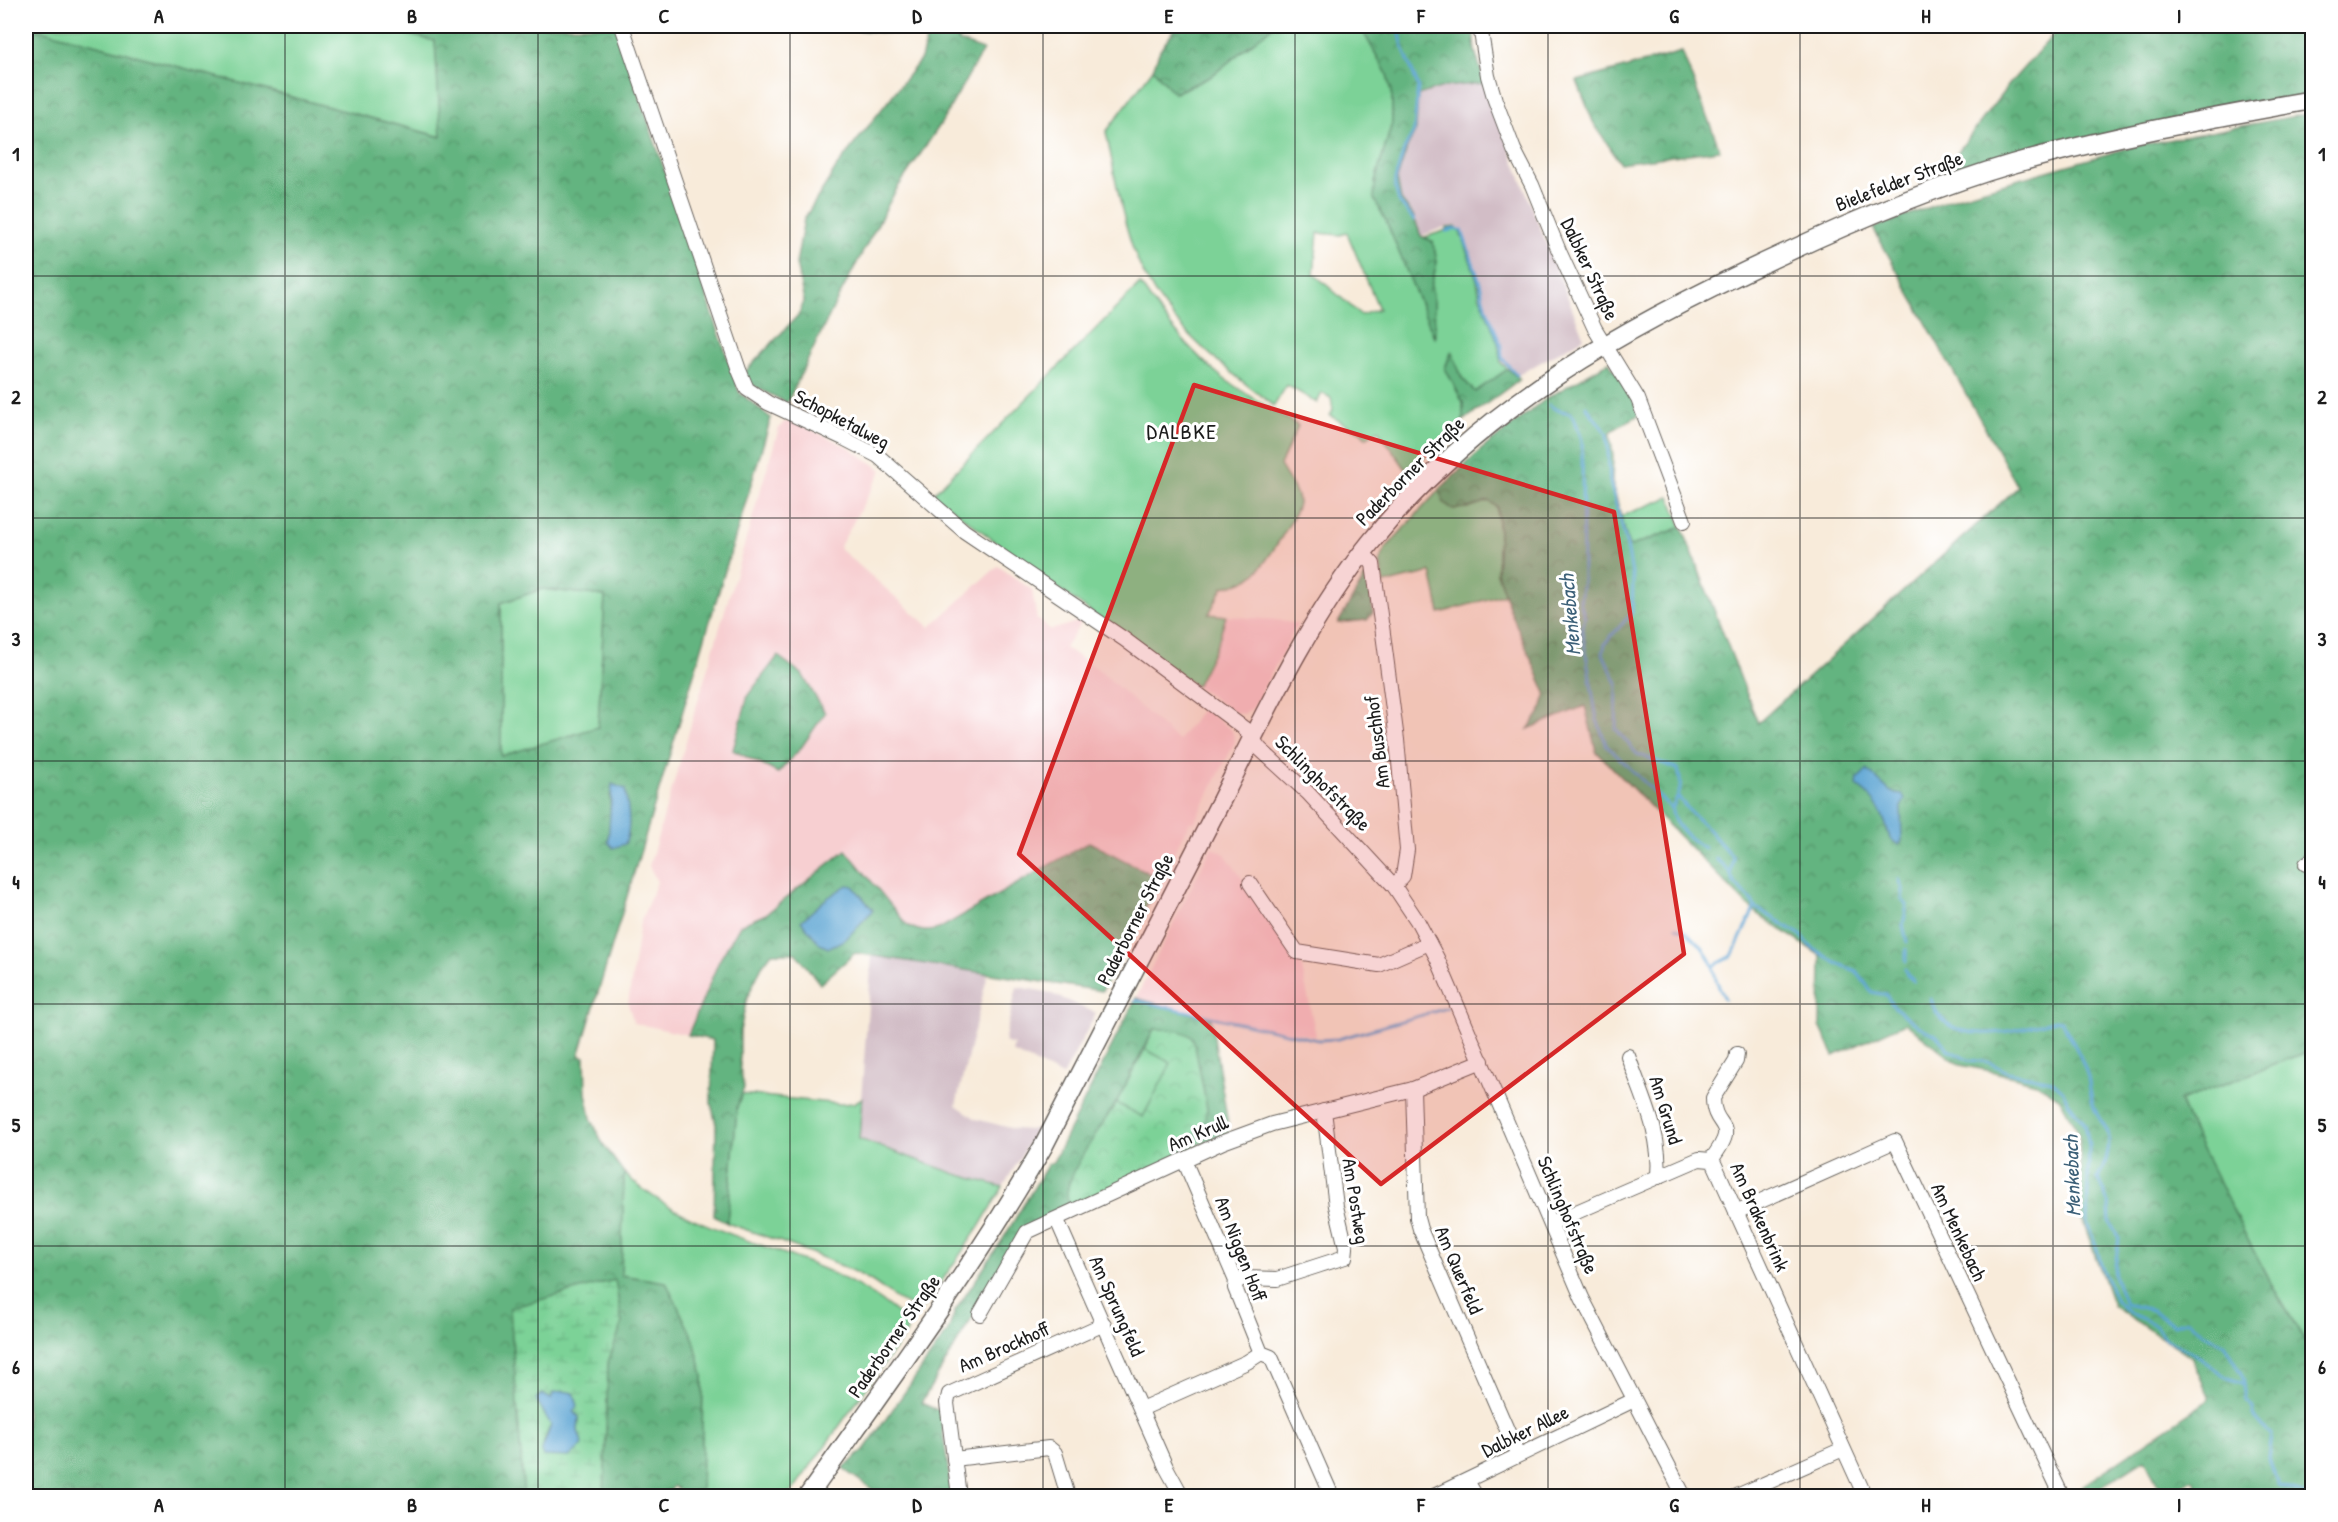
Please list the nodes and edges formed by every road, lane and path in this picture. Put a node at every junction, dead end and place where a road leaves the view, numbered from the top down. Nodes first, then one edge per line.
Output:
1 (622, 26) edge
2 (1480, 26) edge
3 (2313, 100) edge
4 (1604, 345) junction
5 (1533, 389) joint
6 (1684, 521) dead end
7 (1362, 552) junction
8 (1252, 739) junction
9 (1250, 883) dead end
10 (1394, 886) junction
11 (1429, 943) junction
12 (1737, 1054) dead end
13 (1628, 1056) dead end
14 (1482, 1061) junction
15 (1413, 1089) junction
16 (1324, 1111) junction
17 (1184, 1160) junction
18 (1711, 1160) junction
19 (1658, 1177) junction
20 (1736, 1212) junction
21 (1057, 1220) junction
22 (1551, 1222) junction
23 (1236, 1281) junction
24 (980, 1314) dead end
25 (1104, 1324) junction
26 (1261, 1353) junction
27 (1634, 1400) junction
28 (1141, 1409) junction
29 (1843, 1449) junction
30 (1518, 1455) junction
31 (954, 1459) junction
32 (1467, 1481) junction
33 (808, 1497) edge
34 (959, 1497) edge
35 (1068, 1497) edge
36 (1182, 1497) edge
37 (1332, 1497) edge
38 (1434, 1497) edge
39 (1476, 1497) edge
40 (1684, 1497) edge
41 (1737, 1497) edge
42 (1864, 1497) edge
43 (2062, 1497) edge

1 - 8 street, Schopketalweg
2 - 4 street, Dalbker Straße
3 - 4 main road, Bielefelder Straße
4 - 5 main road, Bielefelder Straße
4 - 6 street, Dalbker Straße
5 - 7 main road, Paderborner Straße
7 - 8 main road, Paderborner Straße
7 - 10 street, Am Buschhof
8 - 10 street, Schlinghofstraße
8 - 33 main road, Paderborner Straße
9 - 11 street
10 - 11 street, Schlinghofstraße
11 - 14 street, Schlinghofstraße
12 - 18 street
13 - 19 street, Am Grund
14 - 15 street, Am Krull
14 - 22 street, Schlinghofstraße
15 - 16 street, Am Krull
15 - 30 street, Am Querfeld
16 - 17 street, Am Krull
16 - 23 street, Am Postweg
17 - 21 street, Am Krull
17 - 23 street, Am Niggen Hoff
18 - 19 street, Am Brakenbrink
18 - 20 street, Am Brakenbrink
19 - 22 street, Am Brakenbrink
20 - 29 street, Am Brakenbrink
20 - 43 street, Am Menkebach
21 - 24 street, Am Krull
21 - 25 street, Am Sprungfeld
22 - 27 street, Schlinghofstraße
23 - 26 street, Am Niggen Hoff
25 - 28 street, Am Sprungfeld
25 - 31 street, Am Brockhoff
26 - 28 street
26 - 37 street, Am Niggen Hoff
27 - 30 street, Dalbker Allee
27 - 40 street, Schlinghofstraße
28 - 36 street, Am Sprungfeld
29 - 41 street
29 - 42 street, Am Brakenbrink
30 - 32 street, Dalbker Allee
31 - 34 street, Am Brockhoff
31 - 35 street
32 - 38 street, Dalbker Allee
32 - 39 street

